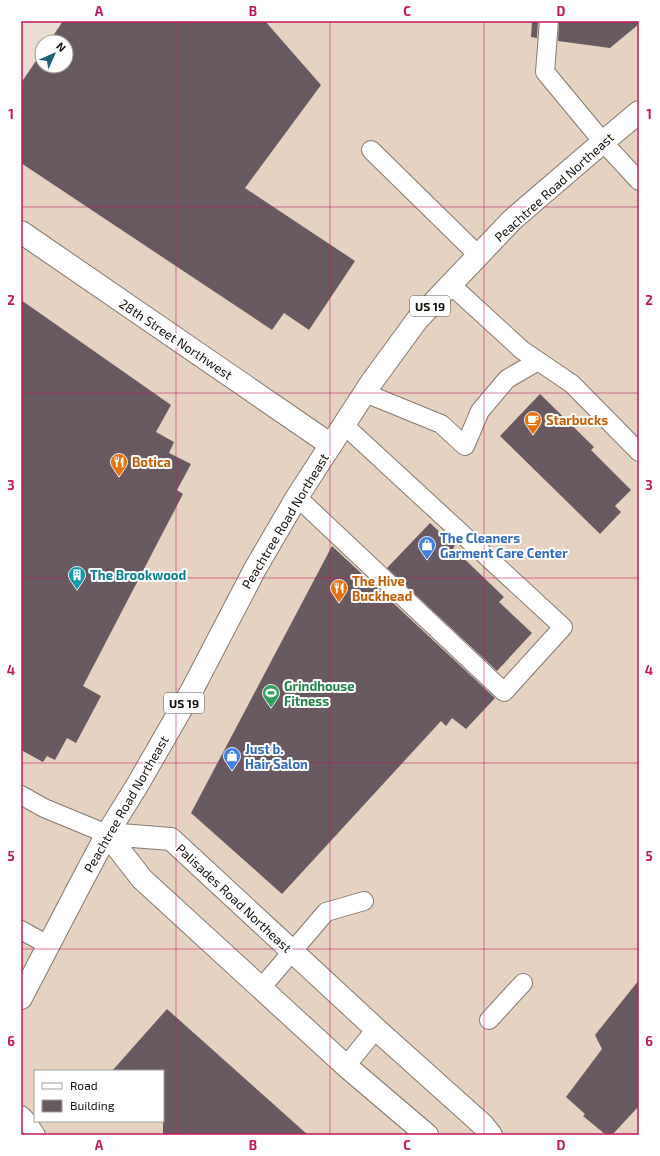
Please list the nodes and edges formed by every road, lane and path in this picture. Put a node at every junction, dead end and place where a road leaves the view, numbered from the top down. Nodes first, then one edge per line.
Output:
1 (549, 21) edge
2 (639, 112) edge
3 (603, 142) junction
4 (371, 150) dead end
5 (639, 181) edge
6 (21, 232) edge
7 (478, 256) junction
8 (451, 285) junction
9 (538, 361) junction
10 (365, 393) junction
11 (344, 425) junction
12 (331, 445) junction
13 (639, 452) edge
14 (297, 497) junction
15 (21, 795) edge
16 (107, 834) junction
17 (364, 902) dead end
18 (21, 930) edge
19 (48, 945) junction
20 (292, 952) junction
21 (522, 983) dead end
22 (261, 988) junction
23 (21, 998) edge
24 (490, 1020) dead end
25 (376, 1029) junction
26 (346, 1066) junction
27 (21, 1115) edge
28 (484, 1132) edge
29 (36, 1135) edge
30 (427, 1135) edge

1 - 3 lane
2 - 3 main road, Peachtree Road Northeast / US 19
3 - 5 lane
3 - 7 main road, Peachtree Road Northeast / US 19
4 - 7 lane
6 - 12 main road, 28th Street Northwest
7 - 8 main road, Peachtree Road Northeast / US 19
8 - 9 lane
8 - 10 main road, Peachtree Road Northeast / US 19
9 - 10 lane
9 - 13 lane
10 - 11 main road, Peachtree Road Northeast / US 19
11 - 12 main road, Peachtree Road Northeast / US 19
11 - 14 lane
12 - 14 main road, Peachtree Road Northeast / US 19
14 - 16 main road, Peachtree Road Northeast / US 19
15 - 16 lane
16 - 19 main road, Peachtree Road Northeast / US 19
16 - 20 main road, Palisades Road Northeast
16 - 22 main road
17 - 20 lane
18 - 19 lane
19 - 23 main road, Peachtree Road Northeast / US 19
20 - 22 lane
20 - 25 main road, Palisades Road Northeast
21 - 24 lane
22 - 26 main road
25 - 26 lane
25 - 28 main road, Palisades Road Northeast
26 - 30 main road
27 - 29 lane

